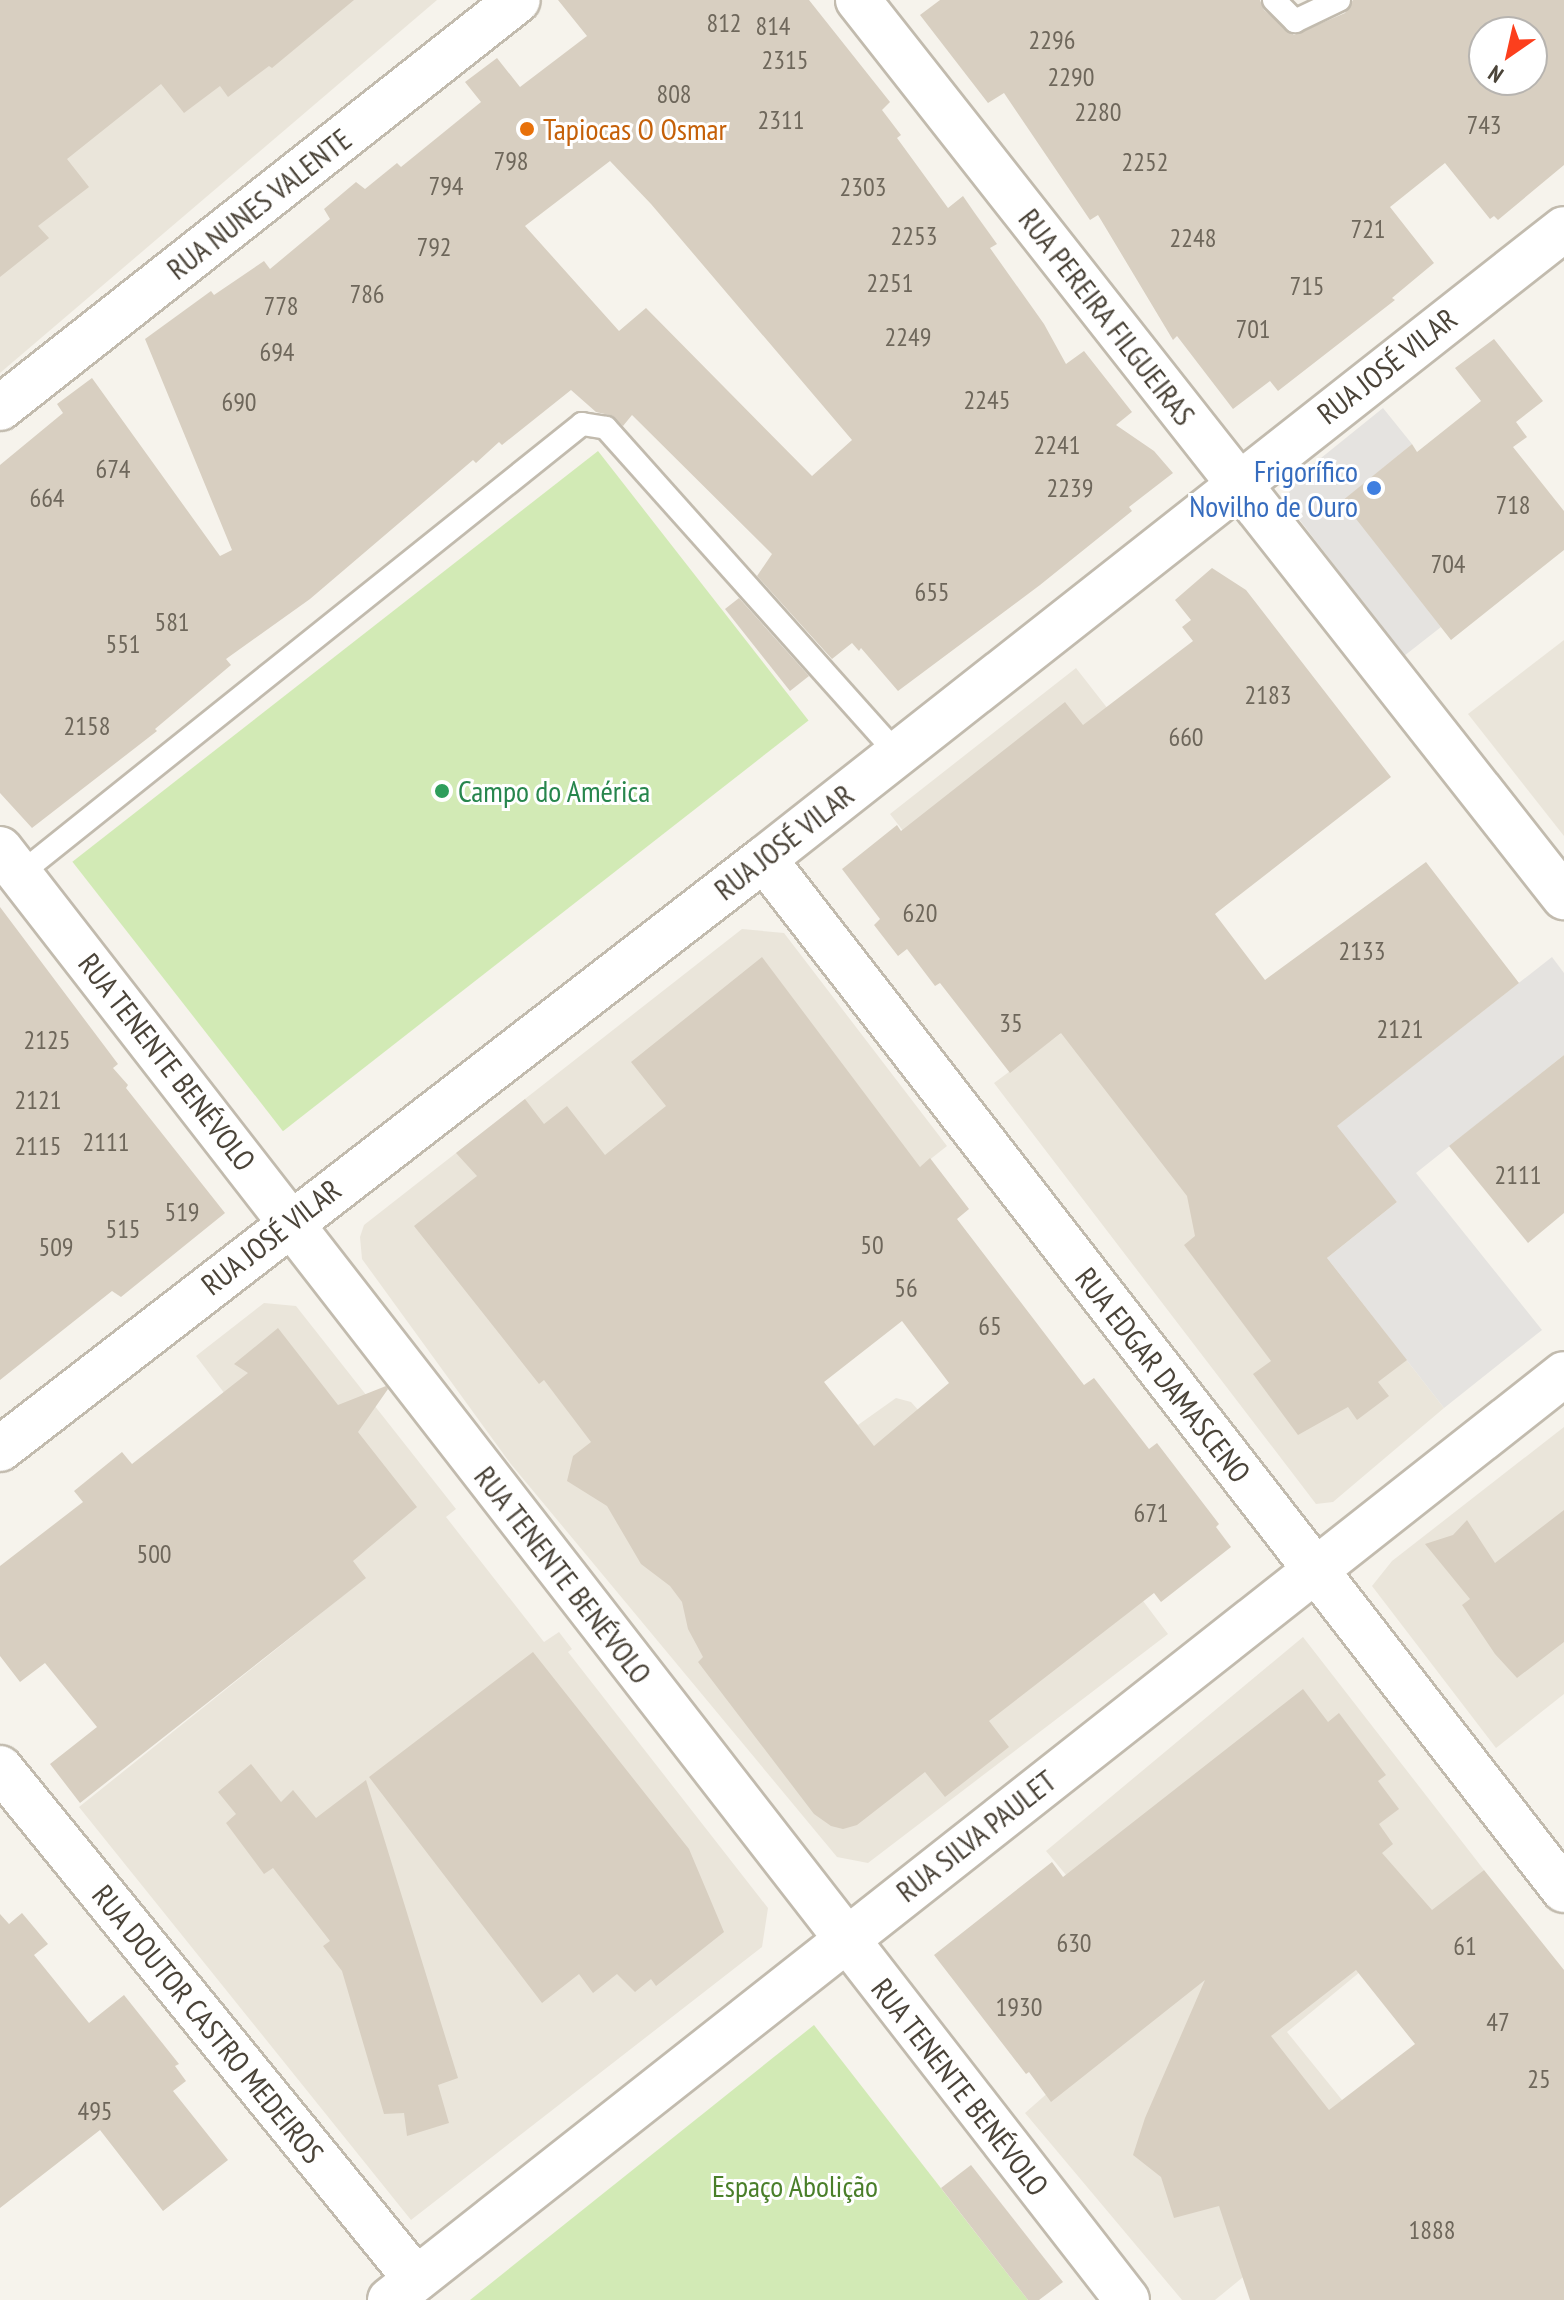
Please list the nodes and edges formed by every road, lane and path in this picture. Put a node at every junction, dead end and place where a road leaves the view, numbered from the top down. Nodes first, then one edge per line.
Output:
1 (518, 0) edge
2 (858, 0) edge
3 (1274, 0) edge
4 (1339, 0) edge
5 (1564, 229) edge
6 (0, 408) edge
7 (1237, 484) junction
8 (897, 753) junction
9 (764, 859) junction
10 (10, 862) edge
11 (1564, 897) edge
12 (292, 1221) junction
13 (1564, 1374) edge
14 (0, 1449) edge
15 (1314, 1572) junction
16 (0, 1768) edge
17 (1564, 1890) edge
18 (844, 1940) junction
19 (403, 2290) edge
20 (1127, 2300) edge

1 - 6 street, RUA NUNES VALENTE
2 - 7 street, RUA PEREIRA FILGUEIRAS
3 - 4 lane
5 - 7 street, RUA JOSÉ VILAR
7 - 8 street, RUA JOSÉ VILAR
7 - 11 street, RUA PEREIRA FILGUEIRAS
8 - 9 street, RUA JOSÉ VILAR
8 - 10 lane
9 - 12 street, RUA JOSÉ VILAR
9 - 15 street, RUA EDGAR DAMASCENO
10 - 12 street, RUA TENENTE BENÉVOLO
12 - 14 street, RUA JOSÉ VILAR
12 - 18 street, RUA TENENTE BENÉVOLO
13 - 15 street, RUA SILVA PAULET
15 - 17 street, RUA EDGAR DAMASCENO
15 - 18 street, RUA SILVA PAULET
16 - 19 street, RUA DOUTOR CASTRO MEDEIROS
18 - 19 street, RUA SILVA PAULET
18 - 20 street, RUA TENENTE BENÉVOLO

